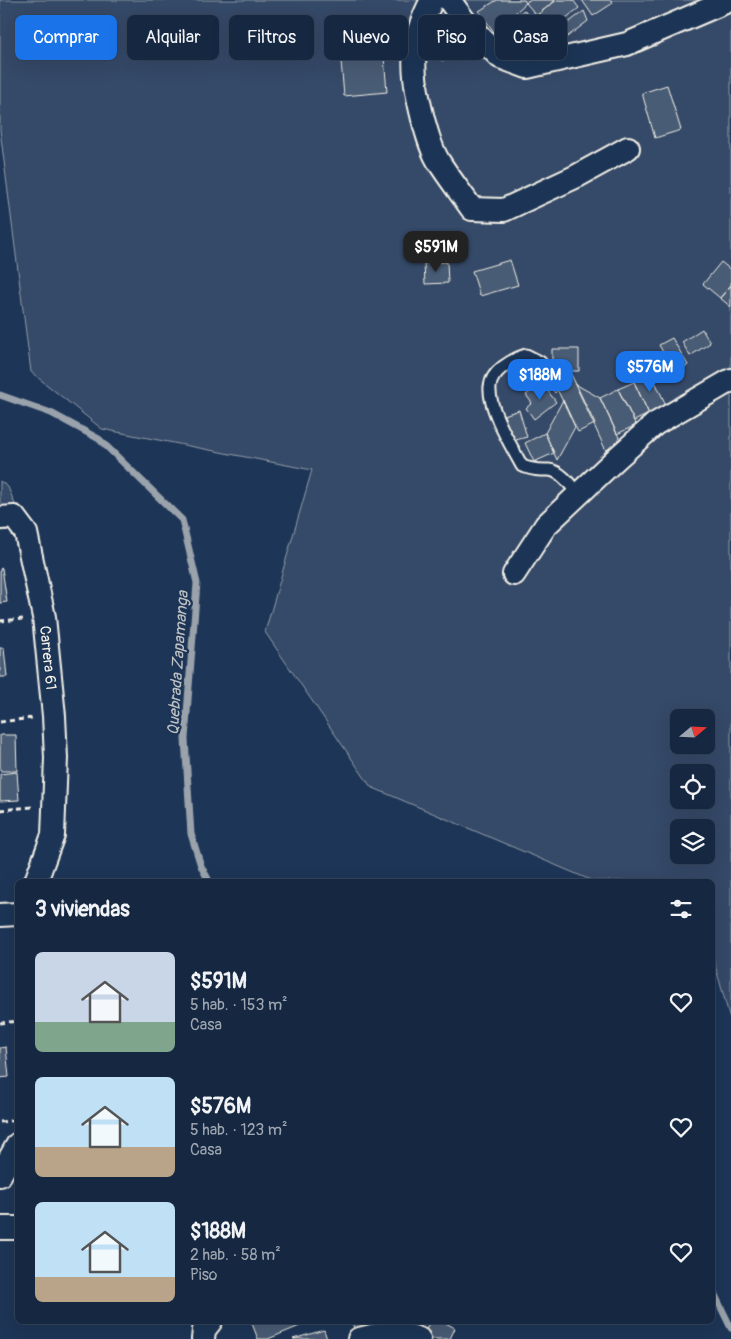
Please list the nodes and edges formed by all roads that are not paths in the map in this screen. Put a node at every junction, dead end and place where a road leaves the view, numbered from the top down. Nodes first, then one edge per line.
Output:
1 (432, 0) edge
2 (449, 0) edge
3 (730, 0) edge
4 (628, 148) dead end
5 (548, 370) dead end
6 (731, 380) edge
7 (579, 496) junction
8 (7, 518) edge
9 (514, 574) dead end
10 (37, 879) edge
11 (15, 914) edge
12 (0, 915) edge
13 (15, 1149) edge
14 (0, 1175) edge
15 (0, 1228) edge
16 (15, 1228) edge
17 (209, 1324) edge
18 (203, 1339) edge
19 (359, 1339) edge
20 (419, 1339) edge

1 - 4 street
2 - 3 street
5 - 7 lane
6 - 7 street
7 - 9 street
8 - 10 street, Carrera 61
11 - 12 street
13 - 14 street
15 - 16 street
17 - 18 street
19 - 20 street

